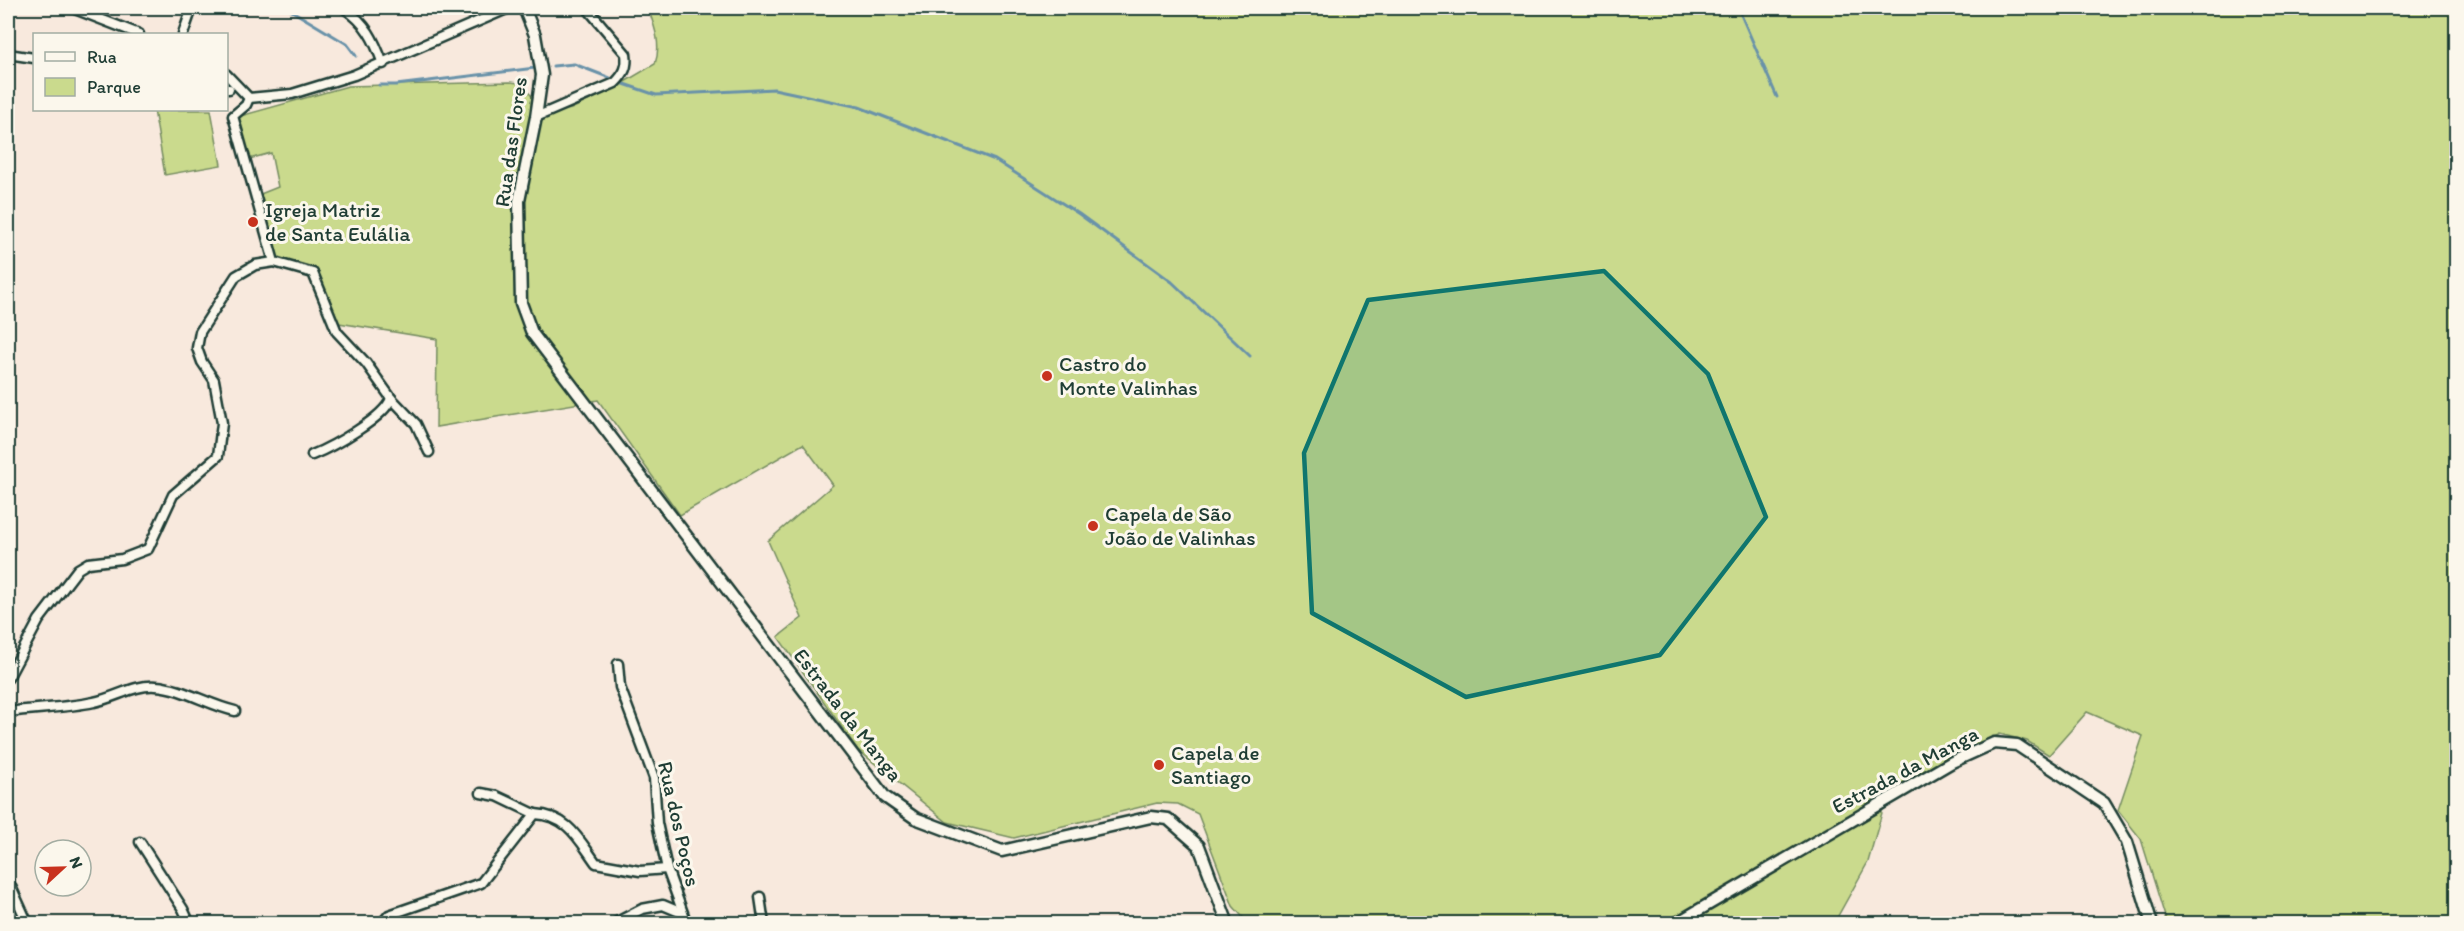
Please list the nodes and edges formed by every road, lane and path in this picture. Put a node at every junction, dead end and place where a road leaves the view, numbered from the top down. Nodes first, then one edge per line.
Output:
1 (72, 8) edge
2 (192, 8) edge
3 (344, 8) edge
4 (509, 8) edge
5 (524, 8) edge
6 (587, 8) edge
7 (136, 33) edge
8 (183, 33) edge
9 (8, 54) edge
10 (33, 58) edge
11 (383, 64) junction
12 (228, 76) edge
13 (249, 98) junction
14 (536, 117) junction
15 (274, 262) junction
16 (391, 398) junction
17 (610, 436) joint
18 (429, 452) dead end
19 (312, 455) dead end
20 (618, 664) dead end
21 (8, 678) edge
22 (234, 711) dead end
23 (8, 712) edge
24 (481, 793) dead end
25 (535, 814) junction
26 (140, 842) dead end
27 (667, 869) junction
28 (8, 880) edge
29 (760, 897) dead end
30 (682, 913) junction
31 (28, 924) edge
32 (190, 924) edge
33 (386, 924) edge
34 (613, 924) edge
35 (687, 924) edge
36 (764, 924) edge
37 (1228, 924) edge
38 (1675, 924) edge
39 (2152, 924) edge

1 - 7 street
2 - 8 street
3 - 11 street
4 - 11 street
5 - 14 street, Rua das Flores
6 - 14 street
9 - 10 street
11 - 13 street
12 - 13 street
13 - 15 street
14 - 17 street, Rua das Flores
15 - 16 street
15 - 21 street
16 - 18 street
16 - 19 street
17 - 37 street, Estrada da Manga
20 - 27 street, Rua dos Poços
22 - 23 street
24 - 25 street
25 - 27 street
25 - 33 street
26 - 32 street
27 - 30 street, Rua dos Poços
28 - 31 street
29 - 36 street
30 - 34 street
30 - 35 street, Rua dos Poços
38 - 39 street, Estrada da Manga

